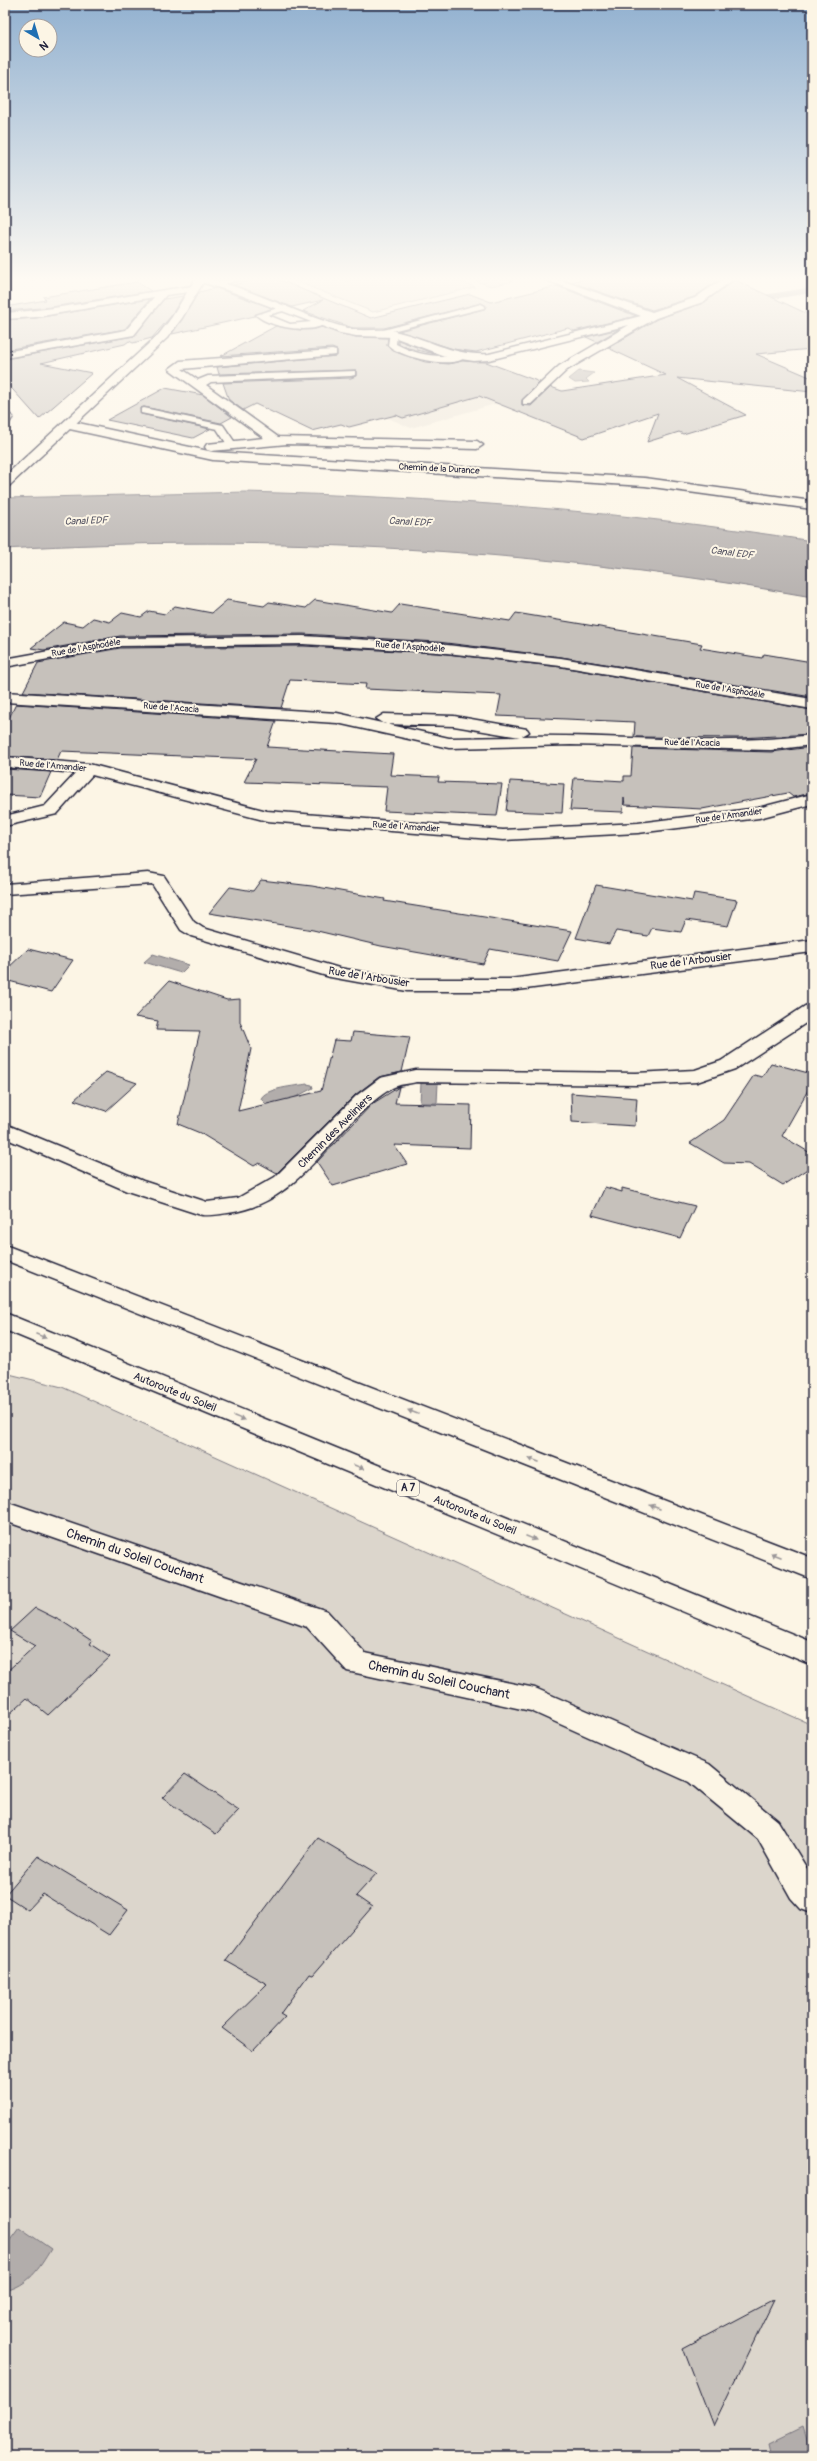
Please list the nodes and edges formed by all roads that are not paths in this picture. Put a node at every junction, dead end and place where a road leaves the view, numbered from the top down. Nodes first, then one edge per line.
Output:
1 (105, 391) edge
2 (207, 391) edge
3 (539, 391) edge
4 (527, 402) dead end
5 (144, 411) dead end
6 (5, 415) edge
7 (5, 420) edge
8 (69, 425) junction
9 (275, 440) junction
10 (231, 444) junction
11 (477, 445) dead end
12 (194, 453) junction
13 (5, 483) edge
14 (812, 505) edge
15 (5, 663) edge
16 (5, 697) edge
17 (812, 704) edge
18 (337, 718) junction
19 (571, 740) junction
20 (812, 740) edge
21 (5, 762) edge
22 (89, 768) junction
23 (812, 799) edge
24 (5, 821) edge
25 (5, 889) edge
26 (812, 946) edge
27 (812, 1010) edge
28 (5, 1130) edge
29 (5, 1252) edge
30 (5, 1321) edge
31 (5, 1511) edge
32 (812, 1569) edge
33 (812, 1654) edge
34 (812, 1899) edge

1 - 8 main road
2 - 9 main road
3 - 4 main road
5 - 10 lane
6 - 7 main road
8 - 12 main road, Chemin de la Durance
8 - 13 main road
9 - 10 main road
9 - 11 main road
10 - 12 main road
12 - 14 main road, Chemin de la Durance
15 - 17 main road, Rue de l'Asphodèle
16 - 18 main road, Rue de l'Acacia
18 - 19 main road, Rue de l'Acacia
18 - 19 main road, Rue de l'Acacia
19 - 20 main road, Rue de l'Acacia
21 - 22 main road, Rue de l'Amandier
22 - 23 main road, Rue de l'Amandier
22 - 24 main road
25 - 26 main road, Rue de l'Arbousier
27 - 28 main road, Chemin des Aveliniers
32 -> 29 main road
30 -> 33 main road, Autoroute du Soleil / A 7
31 - 34 main road, Chemin du Soleil Couchant

